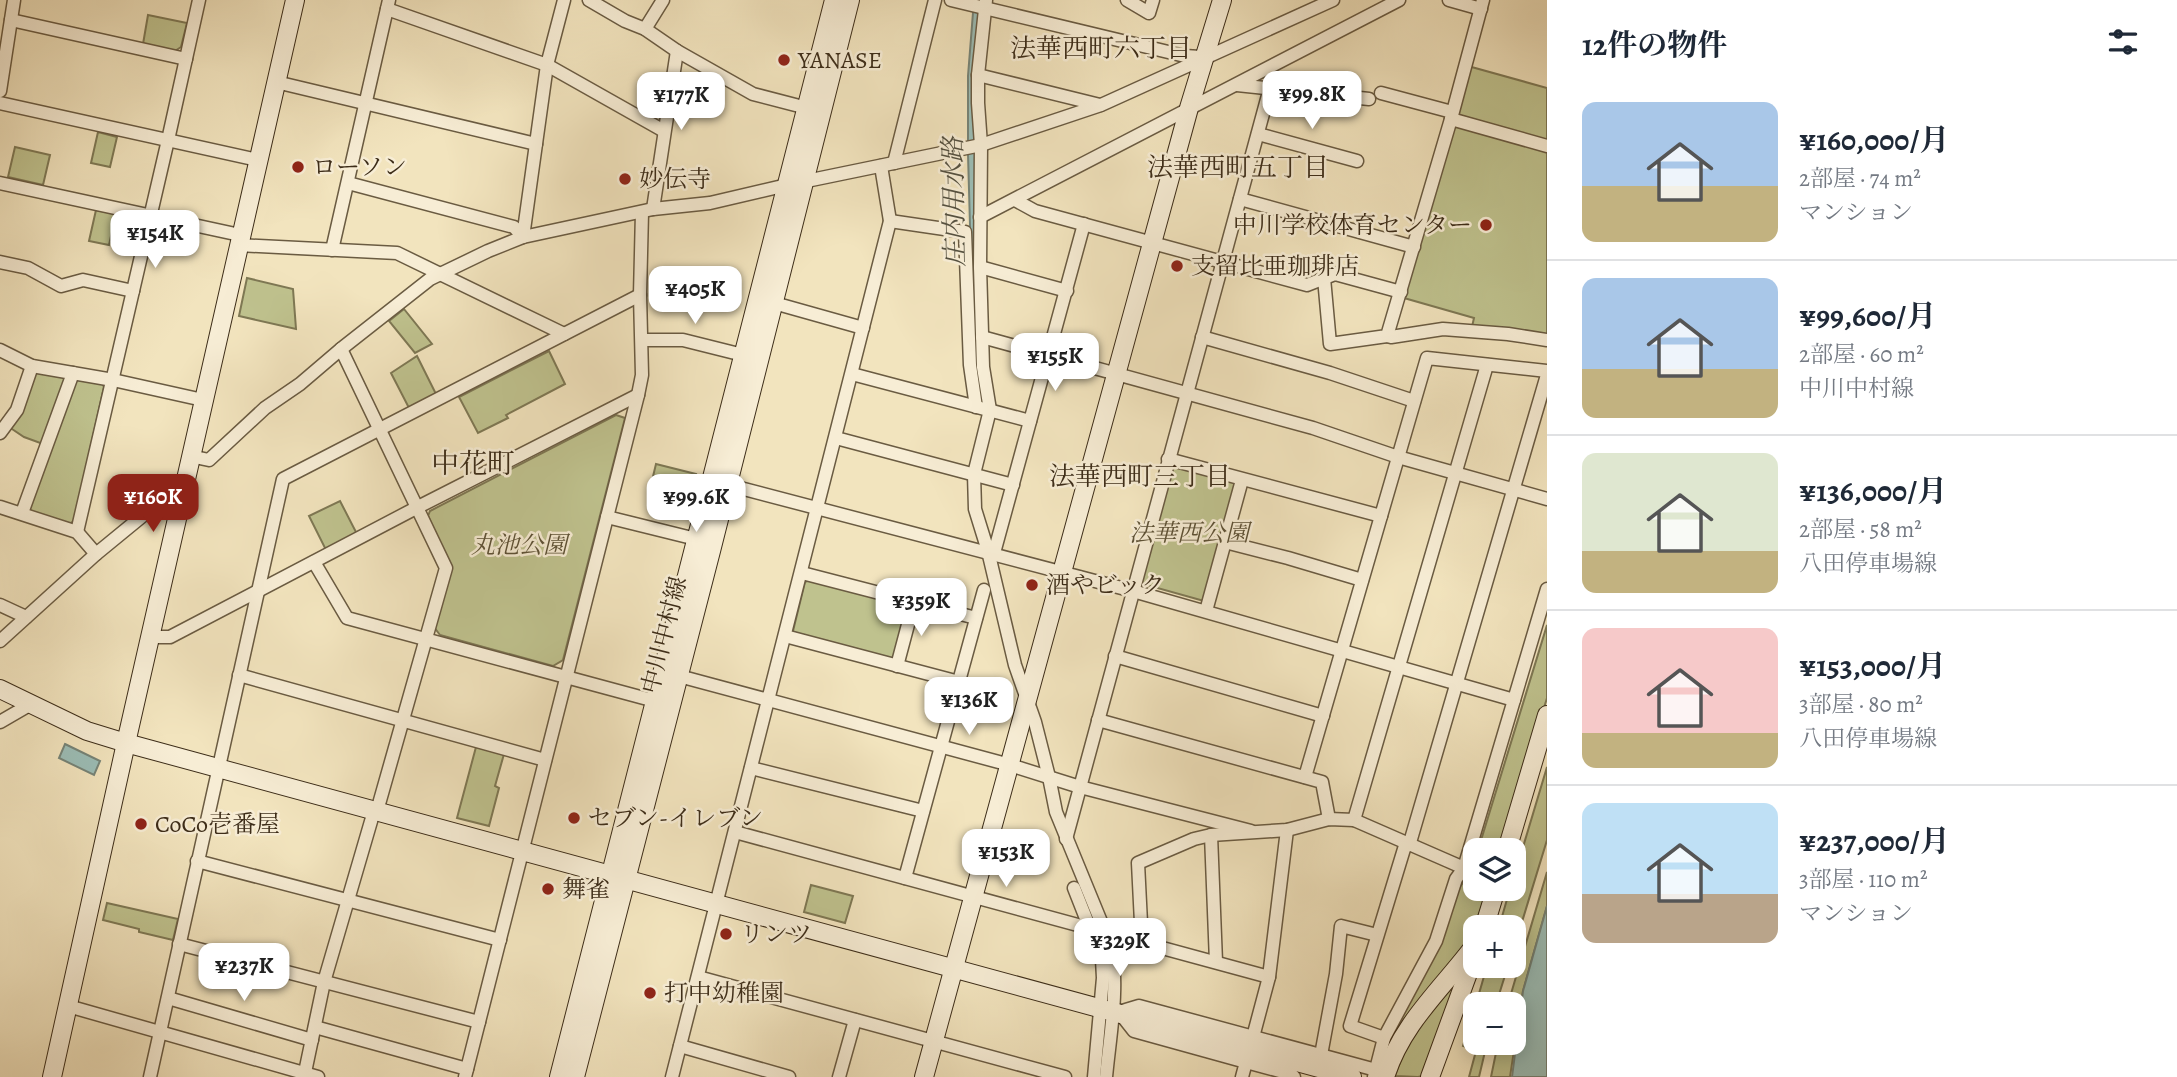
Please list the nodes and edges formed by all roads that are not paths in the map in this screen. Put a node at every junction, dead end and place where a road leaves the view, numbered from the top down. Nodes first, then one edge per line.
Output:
1 (14, 0) edge
2 (199, 0) edge
3 (295, 0) edge
4 (564, 0) edge
5 (589, 0) edge
6 (663, 0) edge
7 (834, 0) edge
8 (850, 0) edge
9 (935, 0) edge
10 (951, 0) edge
11 (1126, 0) edge
12 (1153, 0) edge
13 (1222, 0) edge
14 (1333, 0) edge
15 (1399, 0) edge
16 (1449, 0) edge
17 (977, 4) edge
18 (1482, 4) edge
19 (388, 5) edge
20 (11, 20) junction
21 (645, 29) junction
22 (677, 51) junction
23 (1203, 58) junction
24 (186, 59) junction
25 (547, 65) junction
26 (978, 75) junction
27 (276, 82) junction
28 (1235, 85) junction
29 (1270, 88) junction
30 (0, 91) edge
31 (1381, 93) dead end
32 (1369, 99) dead end
33 (0, 103) edge
34 (366, 104) junction
35 (1101, 105) junction
36 (807, 108) junction
37 (1189, 108) junction
38 (1451, 116) junction
39 (664, 131) junction
40 (1258, 134) junction
41 (169, 140) junction
42 (536, 144) junction
43 (975, 146) junction
44 (1547, 146) edge
45 (258, 160) junction
46 (1357, 160) dead end
47 (888, 164) junction
48 (0, 183) edge
49 (348, 183) junction
50 (796, 183) junction
51 (1240, 199) junction
52 (1015, 200) junction
53 (647, 210) junction
54 (151, 215) junction
55 (980, 217) junction
56 (890, 221) junction
57 (1084, 224) junction
58 (523, 237) junction
59 (239, 240) junction
60 (1152, 243) junction
61 (1414, 247) junction
62 (332, 250) junction
63 (0, 262) edge
64 (1223, 262) junction
65 (980, 267) junction
66 (439, 274) junction
67 (1324, 278) junction
68 (134, 291) junction
69 (1067, 291) junction
70 (1401, 292) junction
71 (640, 295) junction
72 (774, 303) junction
73 (863, 328) junction
74 (564, 334) junction
75 (1387, 336) junction
76 (982, 337) junction
77 (1202, 337) junction
78 (642, 340) junction
79 (1547, 340) edge
80 (341, 349) junction
81 (0, 350) edge
82 (743, 355) junction
83 (1048, 356) junction
84 (1487, 365) junction
85 (32, 366) junction
86 (72, 373) junction
87 (1547, 373) edge
88 (852, 374) junction
89 (1117, 375) junction
90 (113, 380) junction
91 (1186, 394) junction
92 (638, 395) junction
93 (203, 400) junction
94 (1414, 401) junction
95 (976, 407) junction
96 (990, 410) junction
97 (1030, 421) junction
98 (381, 430) junction
99 (0, 433) edge
100 (836, 438) junction
101 (190, 456) junction
102 (1398, 457) junction
103 (1168, 459) junction
104 (1455, 473) junction
105 (974, 474) junction
106 (1242, 480) junction
107 (720, 482) junction
108 (1013, 485) junction
109 (1513, 489) junction
110 (1547, 499) edge
111 (0, 507) edge
112 (418, 507) junction
113 (179, 508) junction
114 (818, 508) junction
115 (22, 513) junction
116 (1381, 516) junction
117 (607, 517) junction
118 (77, 532) junction
119 (696, 539) junction
120 (1225, 542) junction
121 (991, 552) junction
122 (96, 554) junction
123 (314, 562) junction
124 (1063, 572) junction
125 (802, 573) junction
126 (1362, 580) junction
127 (1547, 589) edge
128 (984, 590) dead end
129 (257, 591) junction
130 (1133, 591) junction
131 (914, 601) junction
132 (0, 605) edge
133 (1206, 611) junction
134 (26, 617) junction
135 (976, 618) junction
136 (785, 636) junction
137 (150, 637) junction
138 (426, 639) junction
139 (0, 641) edge
140 (1342, 650) junction
141 (1115, 656) junction
142 (897, 666) junction
143 (1399, 667) junction
144 (239, 675) junction
145 (679, 676) junction
146 (566, 677) junction
147 (958, 682) junction
148 (1457, 683) junction
149 (0, 689) edge
150 (769, 700) junction
151 (1514, 700) junction
152 (655, 701) junction
153 (1028, 701) junction
154 (31, 704) junction
155 (1547, 715) edge
156 (1323, 716) junction
157 (1098, 720) junction
158 (402, 721) junction
159 (0, 722) edge
160 (126, 743) junction
161 (941, 746) junction
162 (545, 760) junction
163 (1010, 765) junction
164 (218, 768) junction
165 (751, 768) junction
166 (1049, 777) junction
167 (1306, 777) junction
168 (1080, 787) junction
169 (375, 811) junction
170 (923, 811) junction
171 (1329, 819) junction
172 (1354, 820) junction
173 (1287, 830) junction
174 (1251, 831) junction
175 (735, 832) junction
176 (1211, 835) junction
177 (1473, 838) edge
178 (1511, 838) edge
179 (1066, 839) junction
180 (1409, 843) junction
181 (522, 851) junction
182 (197, 861) junction
183 (1463, 868) edge
184 (1463, 869) edge
185 (619, 877) junction
186 (905, 878) junction
187 (1074, 888) dead end
188 (974, 897) junction
189 (348, 900) junction
190 (717, 903) junction
191 (1090, 929) junction
192 (1105, 933) junction
193 (1377, 935) junction
194 (500, 940) junction
195 (1142, 943) junction
196 (179, 944) junction
197 (1463, 959) edge
198 (1216, 962) junction
199 (954, 968) junction
200 (698, 977) junction
201 (1269, 977) junction
202 (1466, 978) edge
203 (324, 982) junction
204 (168, 998) junction
205 (68, 1006) junction
206 (1117, 1012) junction
207 (855, 1020) junction
208 (478, 1022) junction
209 (160, 1032) junction
210 (313, 1034) junction
211 (1253, 1037) junction
212 (1384, 1038) junction
213 (934, 1041) junction
214 (680, 1046) junction
215 (1321, 1055) junction
216 (1246, 1062) junction
217 (1015, 1070) edge
218 (466, 1073) edge
219 (1378, 1074) edge
220 (309, 1076) edge
221 (52, 1077) edge
222 (150, 1077) edge
223 (559, 1077) edge
224 (575, 1077) edge
225 (672, 1077) edge
226 (789, 1077) edge
227 (839, 1077) edge
228 (925, 1077) edge
229 (1065, 1077) edge
230 (1094, 1077) edge
231 (1106, 1077) edge
232 (1242, 1077) edge
233 (1294, 1077) edge
234 (1352, 1077) edge
235 (1430, 1077) edge

1 - 20 street
2 - 24 street
3 - 27 main road
4 - 25 street
5 - 21 street
6 - 21 street
7 - 36 main road, 中川中村線
8 - 50 main road, 中川中村線
9 - 47 street
10 - 17 street
11 - 12 street
13 - 23 main road
14 - 23 street
15 - 28 street
16 - 18 street
17 - 23 street
17 - 26 street
18 - 38 street
19 - 25 street
19 - 34 street
20 - 24 street
20 - 30 street
21 - 22 street
22 - 36 street
22 - 39 street
23 - 35 street
23 - 37 main road
24 - 41 street
25 - 39 street
25 - 42 street
26 - 35 street
26 - 43 street
27 - 34 street
27 - 45 main road
28 - 29 street
28 - 37 street
29 - 32 street
29 - 40 street
31 - 38 street
33 - 41 street
34 - 42 street
34 - 49 street
35 - 43 street
36 - 50 main road, 中川中村線
37 - 52 street
37 - 60 main road
38 - 44 street
38 - 61 street
39 - 53 street
40 - 46 street
40 - 51 street
41 - 45 street
41 - 54 street
42 - 58 street
43 - 47 street
43 - 55 street
45 - 59 main road
47 - 50 street
47 - 56 street
48 - 54 street
49 - 58 street
49 - 62 street
50 - 53 street
50 - 72 main road, 中川中村線
50 - 82 main road, 中川中村線
51 - 61 street
51 - 64 street
52 - 55 street
52 - 57 street
53 - 58 street
53 - 71 street
54 - 59 street
54 - 68 street
55 - 65 street
56 - 73 street
56 - 95 street
57 - 60 street
57 - 69 street
58 - 66 street
59 - 62 street
59 - 93 main road
60 - 64 street
60 - 89 main road
61 - 70 street
62 - 66 street
63 - 68 street
64 - 67 street
64 - 77 street
65 - 69 street
65 - 76 street
66 - 74 street
66 - 80 street
67 - 70 street
67 - 75 street
68 - 90 street
69 - 83 street
70 - 75 street
71 - 74 street
71 - 78 street
72 - 73 street
72 - 107 main road, 中川中村線
73 - 88 street
74 - 98 street
75 - 79 street
76 - 83 street
76 - 96 street
77 - 91 street
77 - 94 street
78 - 82 street
78 - 92 street
80 - 98 street
80 - 101 street
81 - 85 street
82 - 107 main road, 中川中村線
83 - 89 street
83 - 97 street
84 - 87 street
84 - 94 street
84 - 104 street
85 - 86 street
85 - 99 street
86 - 90 street
86 - 115 street
87 - 109 street
88 - 95 street
88 - 100 street
89 - 91 street
89 - 124 main road
90 - 93 street
90 - 118 street
91 - 102 street
91 - 103 street
92 - 112 street
92 - 117 street
93 - 101 main road
94 - 102 street
95 - 96 street
96 - 97 street
96 - 105 street
97 - 108 street
98 - 112 street
98 - 129 street
100 - 105 street
100 - 114 street
101 - 113 main road
102 - 104 street
102 - 116 street
103 - 106 street
103 - 130 street
104 - 109 street
104 - 143 street
105 - 108 street
105 - 121 street
106 - 116 street
106 - 120 street
107 - 114 street
107 - 119 main road, 中川中村線
107 - 145 main road, 中川中村線
108 - 121 street
109 - 110 street
109 - 148 street
111 - 115 street
112 - 123 street
112 - 138 street
113 - 122 street
113 - 137 main road
114 - 121 street
114 - 125 street
115 - 118 street
116 - 126 street
117 - 119 street
117 - 146 street
118 - 122 street
119 - 152 main road, 中川中村線
120 - 126 street
120 - 133 street
121 - 124 street
121 - 153 street
122 - 134 street
123 - 129 street
123 - 138 street
124 - 130 street
124 - 153 main road
125 - 131 street
125 - 136 street
126 - 140 street
127 - 151 street
128 - 135 street
129 - 137 street
129 - 144 street
130 - 133 street
130 - 141 street
131 - 135 street
131 - 142 street
132 - 134 street
133 - 140 street
134 - 139 street
135 - 147 street
136 - 142 street
136 - 150 street
137 - 160 main road
138 - 146 street
138 - 158 street
140 - 143 street
140 - 156 street
141 - 156 street
141 - 157 street
142 - 147 street
143 - 148 street
143 - 172 street
144 - 158 street
144 - 164 street
145 - 150 street
145 - 185 main road, 中川中村線
146 - 152 street
146 - 162 street
147 - 161 street
148 - 151 street
148 - 180 street
149 - 154 main road
150 - 161 street
150 - 165 street
151 - 177 street
152 - 185 main road, 中川中村線
153 - 163 main road
153 - 166 street
154 - 159 street
154 - 160 main road
155 - 178 main road
156 - 167 street
157 - 167 street
157 - 168 street
158 - 162 street
158 - 169 street
160 - 164 main road
160 - 205 main road
161 - 163 street
161 - 170 street
162 - 181 street
163 - 166 street
163 - 188 main road
164 - 169 main road
164 - 182 street
165 - 170 street
165 - 175 street
166 - 168 street
166 - 179 street
167 - 171 street
168 - 174 street
168 - 179 street
169 - 181 main road
169 - 189 street
170 - 186 street
171 - 172 street
171 - 173 street
172 - 180 street
173 - 174 street
173 - 201 street
174 - 176 street
175 - 186 street
175 - 190 street
176 - 195 street
176 - 198 street
179 - 192 street
180 - 183 street
180 - 193 street
181 - 185 main road
181 - 194 street
182 - 189 street
182 - 196 street
184 - 212 street
185 - 190 main road
185 - 223 main road, 中川中村線
185 - 224 main road, 中川中村線
186 - 188 street
187 - 191 street
188 - 191 street
188 - 199 main road
189 - 194 street
189 - 203 street
190 - 199 main road
190 - 200 street
191 - 192 street
191 - 206 street
192 - 195 street
192 - 206 street
193 - 212 street
193 - 215 street
194 - 208 street
195 - 198 street
196 - 203 street
196 - 204 street
197 - 219 main road
198 - 201 street
199 - 206 main road
199 - 213 main road
200 - 207 street
200 - 214 street
201 - 211 street
202 - 235 main road
203 - 208 street
203 - 210 street
204 - 209 street
204 - 210 street
205 - 209 street
205 - 221 main road
206 - 211 street
206 - 216 street
206 - 230 street
206 - 231 street
206 - 234 main road
207 - 213 street
207 - 227 street
208 - 218 street
209 - 220 street
209 - 222 street
210 - 218 street
210 - 220 street
211 - 215 street
212 - 219 street
213 - 217 street
213 - 228 main road
214 - 225 street
214 - 226 street
215 - 219 street
216 - 232 street
216 - 233 street
217 - 229 street

